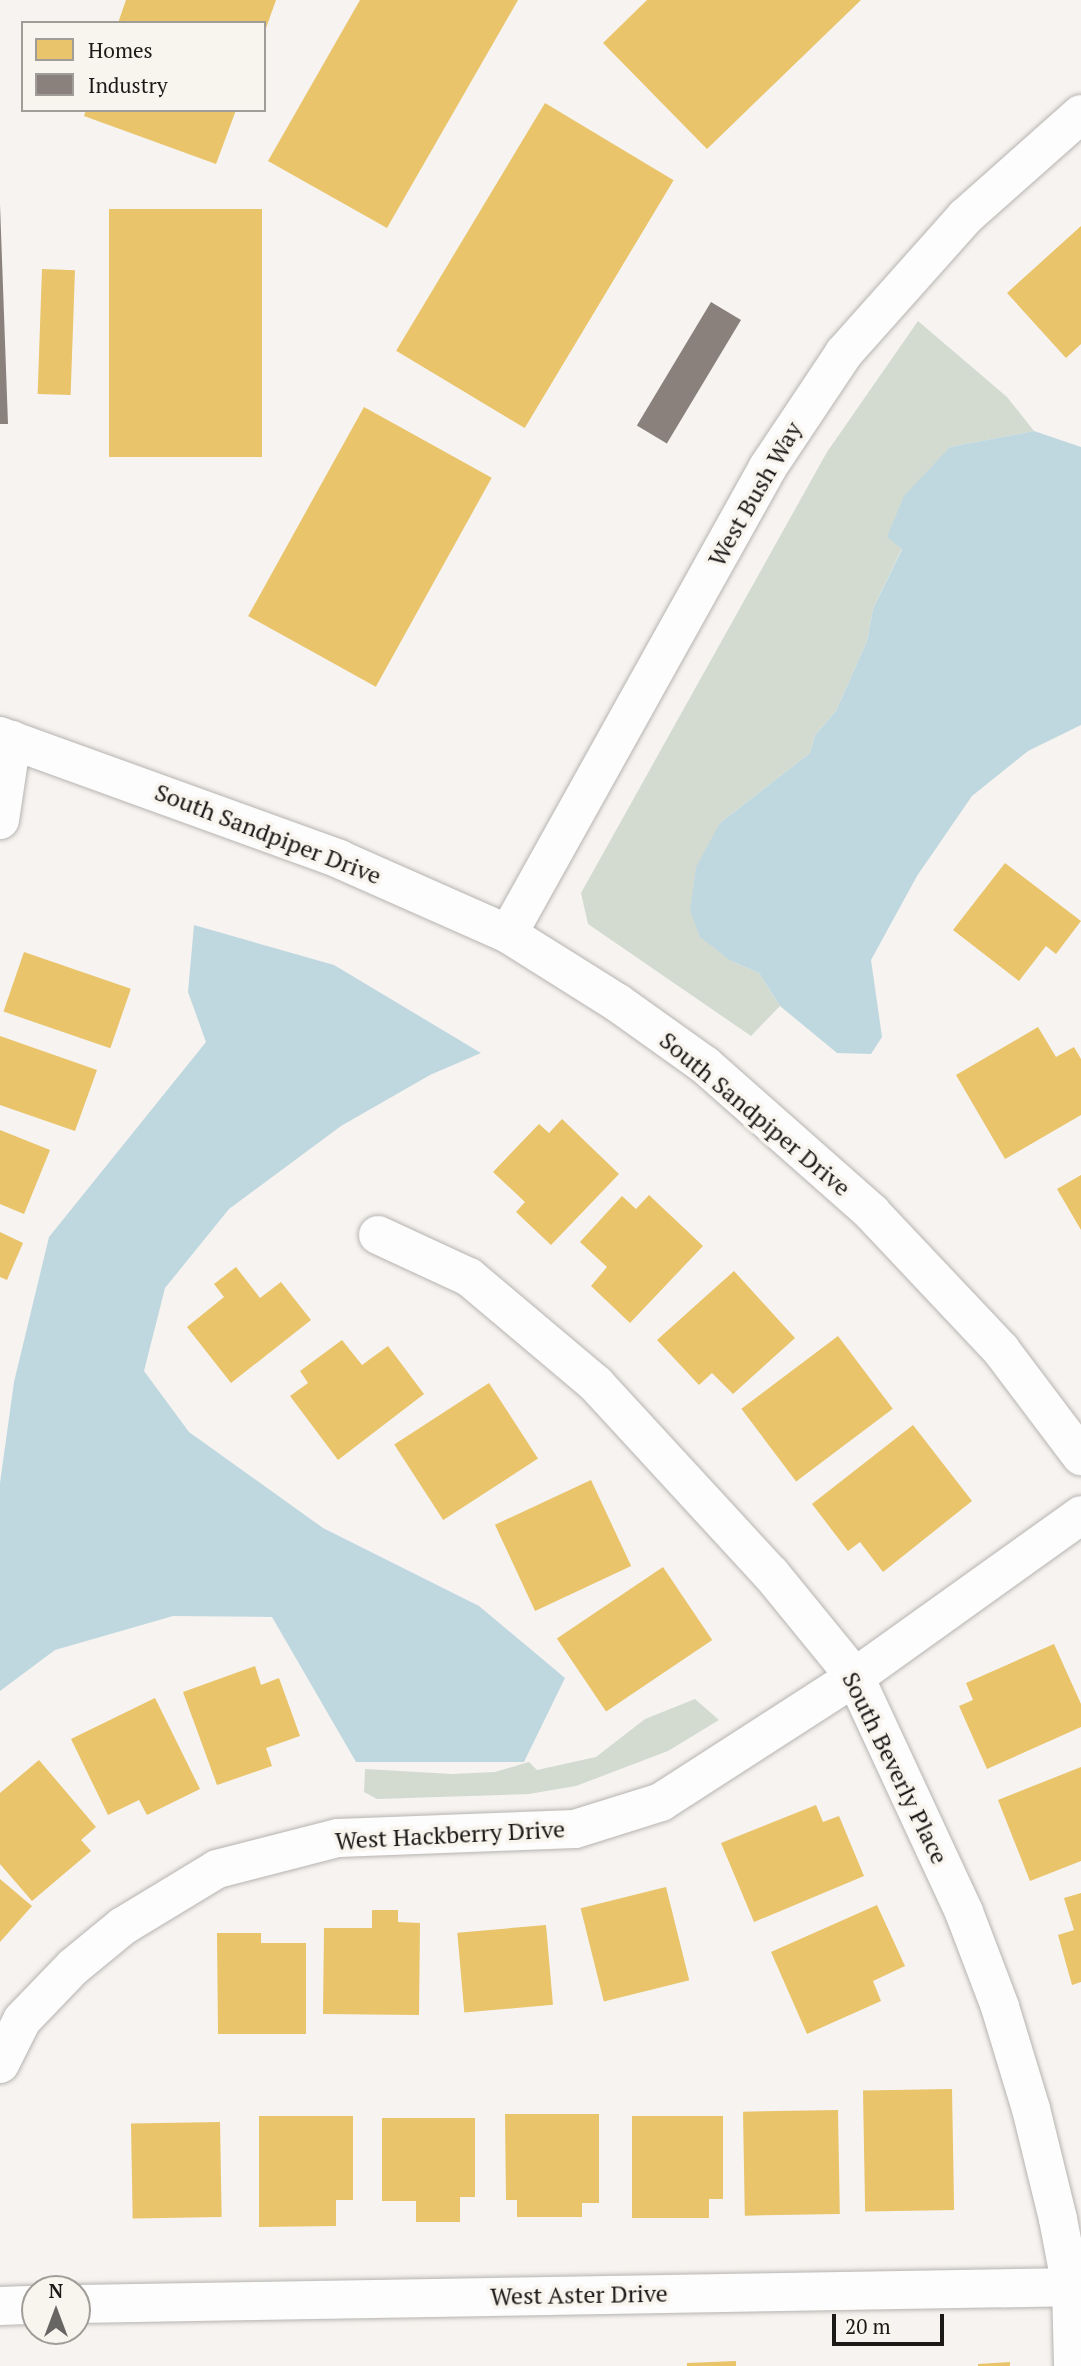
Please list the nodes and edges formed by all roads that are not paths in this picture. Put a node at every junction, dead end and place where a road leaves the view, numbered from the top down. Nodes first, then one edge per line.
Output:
1 (1081, 114) edge
2 (4, 744) edge
3 (0, 820) edge
4 (508, 934) junction
5 (378, 1235) dead end
6 (1081, 1455) edge
7 (1081, 1515) edge
8 (855, 1677) junction
9 (0, 2064) edge
10 (1076, 2287) edge
11 (91, 2304) edge
12 (21, 2305) edge
13 (0, 2306) edge
14 (1073, 2366) edge

1 - 4 street, West Bush Way
2 - 3 street
2 - 4 street, South Sandpiper Drive
4 - 6 street, South Sandpiper Drive
5 - 8 street, South Beverly Place
7 - 8 street, West Hackberry Drive
8 - 9 street, West Hackberry Drive
8 - 10 street, South Beverly Place
10 - 11 street, West Aster Drive
10 - 14 street, South Beverly Place
12 - 13 street

